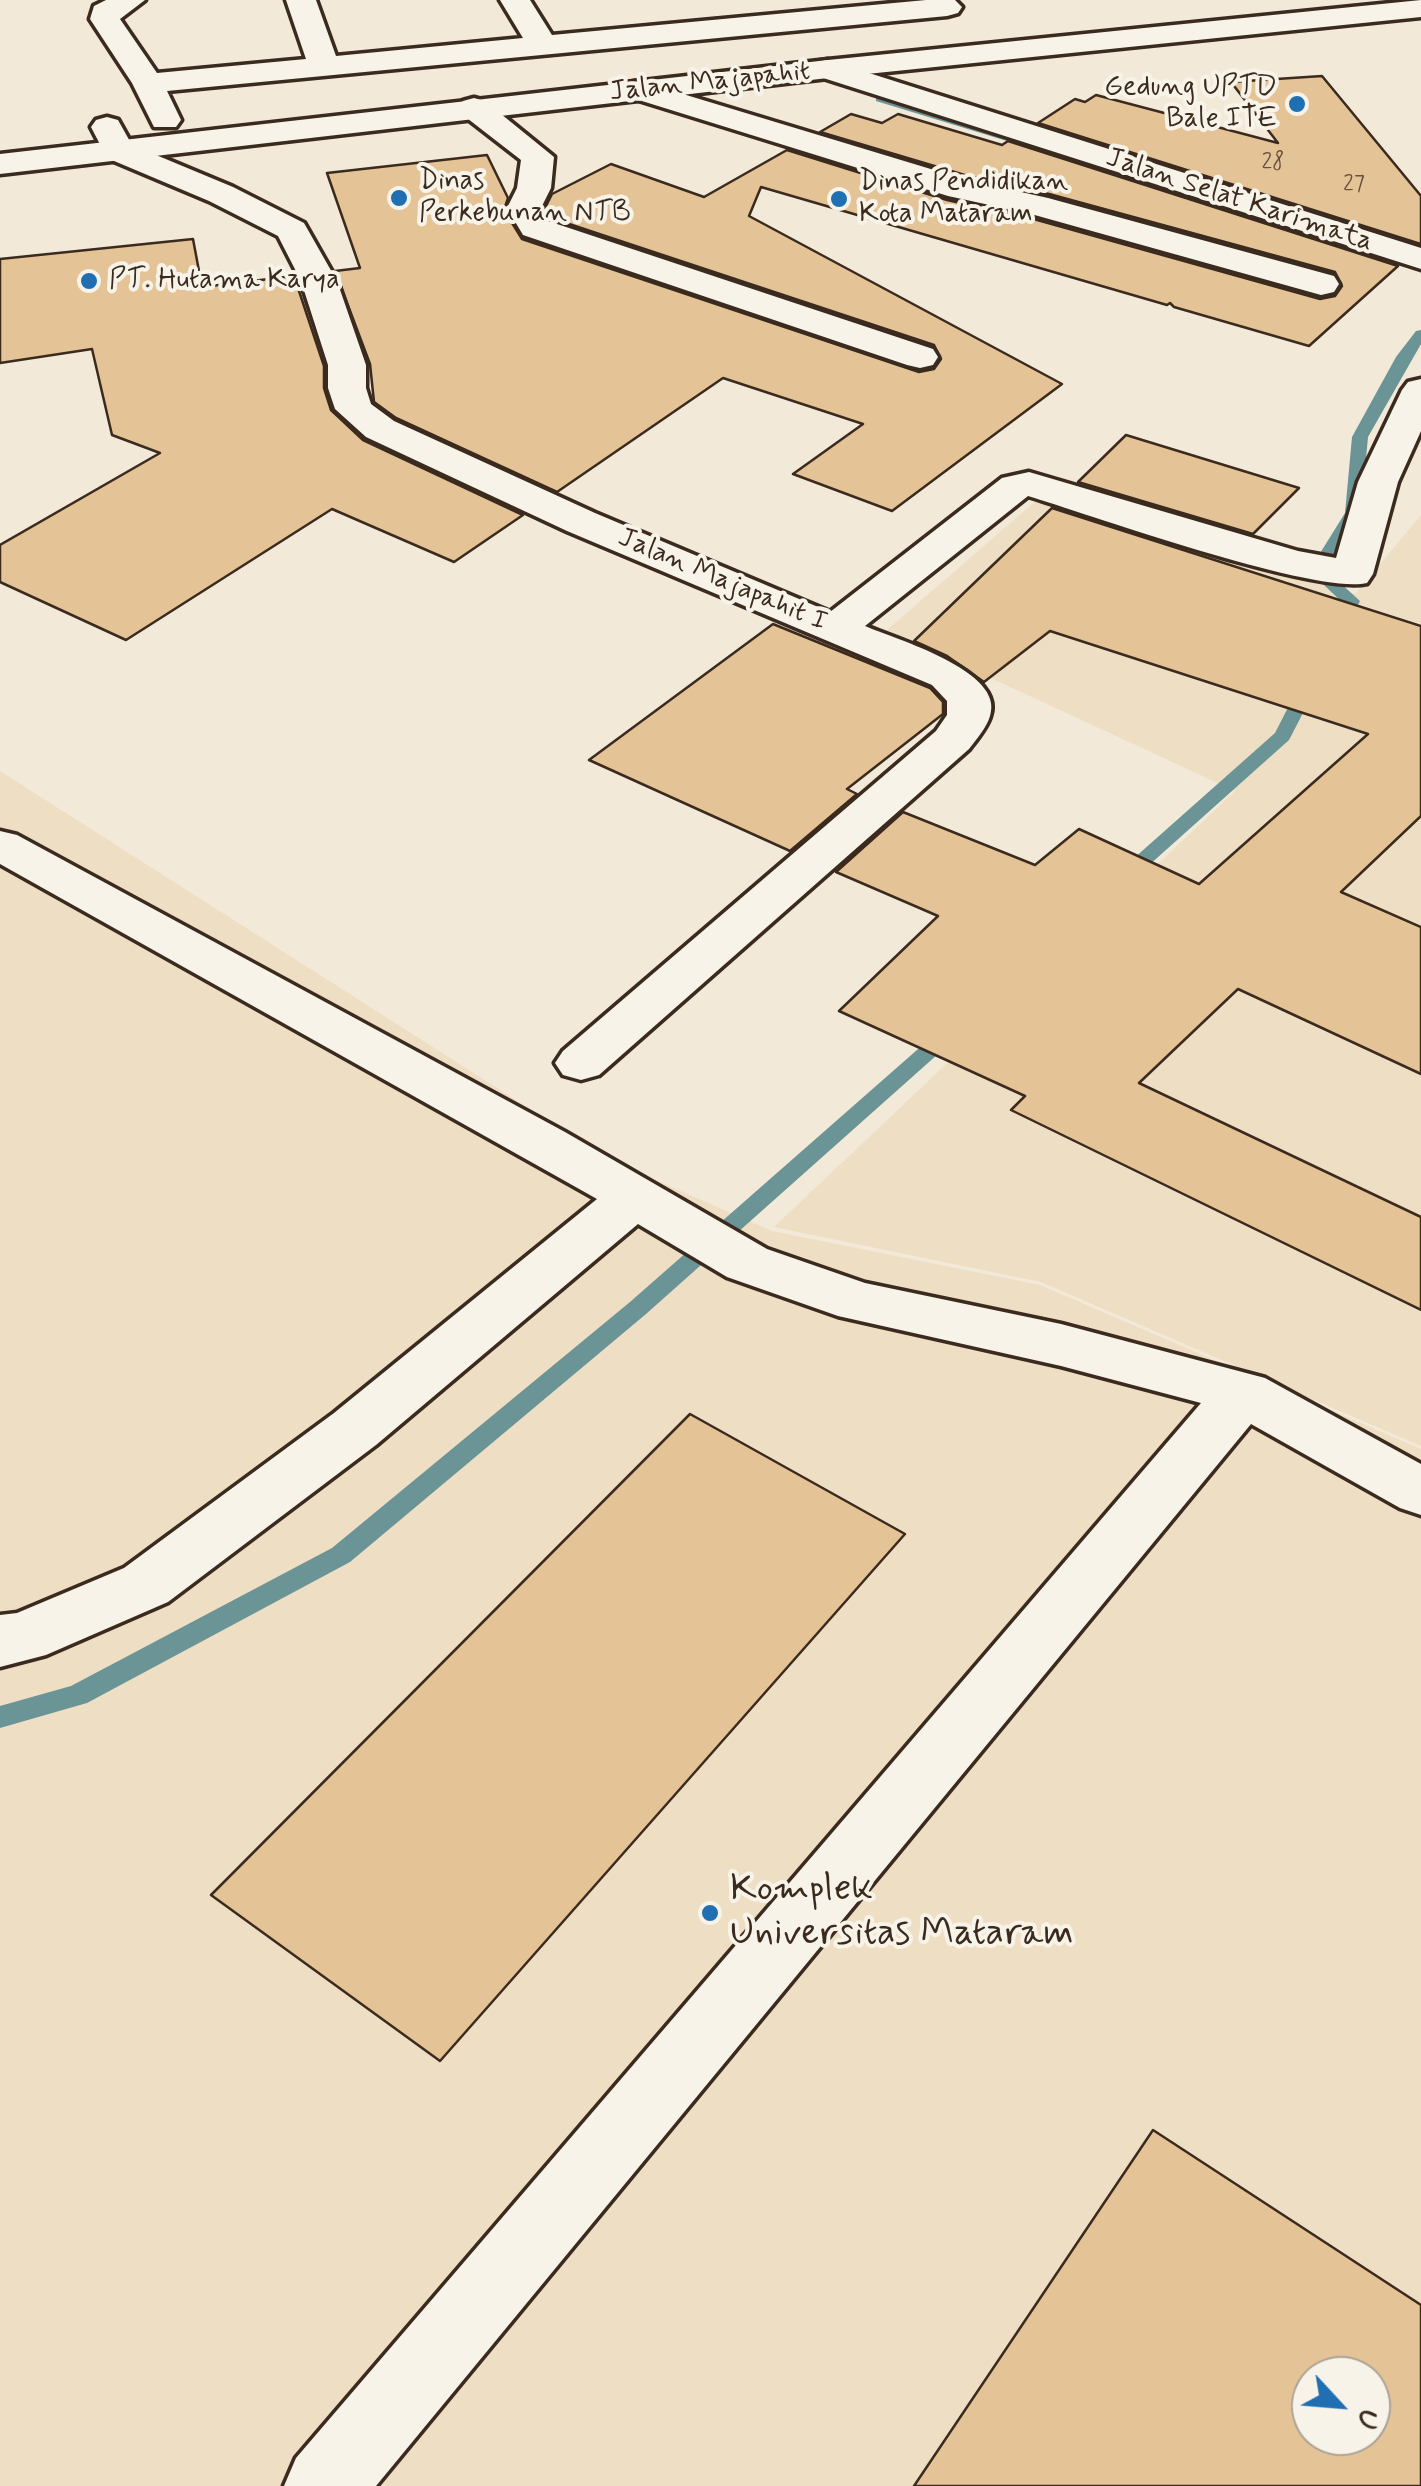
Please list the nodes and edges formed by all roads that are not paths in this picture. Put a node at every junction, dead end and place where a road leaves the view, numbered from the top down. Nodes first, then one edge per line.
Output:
1 (130, 0) edge
2 (301, 0) edge
3 (514, 0) edge
4 (831, 0) edge
5 (1269, 0) edge
6 (944, 3) edge
7 (666, 8) edge
8 (1421, 8) edge
9 (971, 30) junction
10 (538, 37) junction
11 (324, 65) junction
12 (828, 70) junction
13 (148, 83) junction
14 (640, 90) junction
15 (474, 108) junction
16 (165, 120) junction
17 (113, 139) junction
18 (0, 140) edge
19 (0, 164) edge
20 (1421, 259) edge
21 (1321, 284) dead end
22 (920, 357) dead end
23 (1421, 390) edge
24 (836, 628) junction
25 (0, 845) edge
26 (581, 1063) dead end
27 (657, 1212) junction
28 (1244, 1394) junction
29 (1421, 1492) edge
30 (0, 1640) edge
31 (324, 2486) edge

1 - 13 street
2 - 11 street
3 - 10 street
4 - 7 street
5 - 9 street, Jalan Majapahit
6 - 9 street
6 - 10 street
7 - 10 street
8 - 12 street, Jalan Majapahit
9 - 16 street, Jalan Majapahit
10 - 11 street
11 - 13 street
12 - 14 street, Jalan Majapahit
12 - 20 street, Jalan Selat Karimata
13 - 16 street
14 - 15 street, Jalan Majapahit
14 - 21 street
15 - 17 street, Jalan Majapahit
15 - 22 street
16 - 17 street, Jalan Majapahit
17 - 18 street, Jalan Majapahit
17 - 19 street, Jalan Majapahit
17 - 24 street, Jalan Majapahit I
23 - 24 street
24 - 26 street, Jalan Majapahit I
25 - 27 street
27 - 28 street
27 - 30 street
28 - 29 street
28 - 31 street

